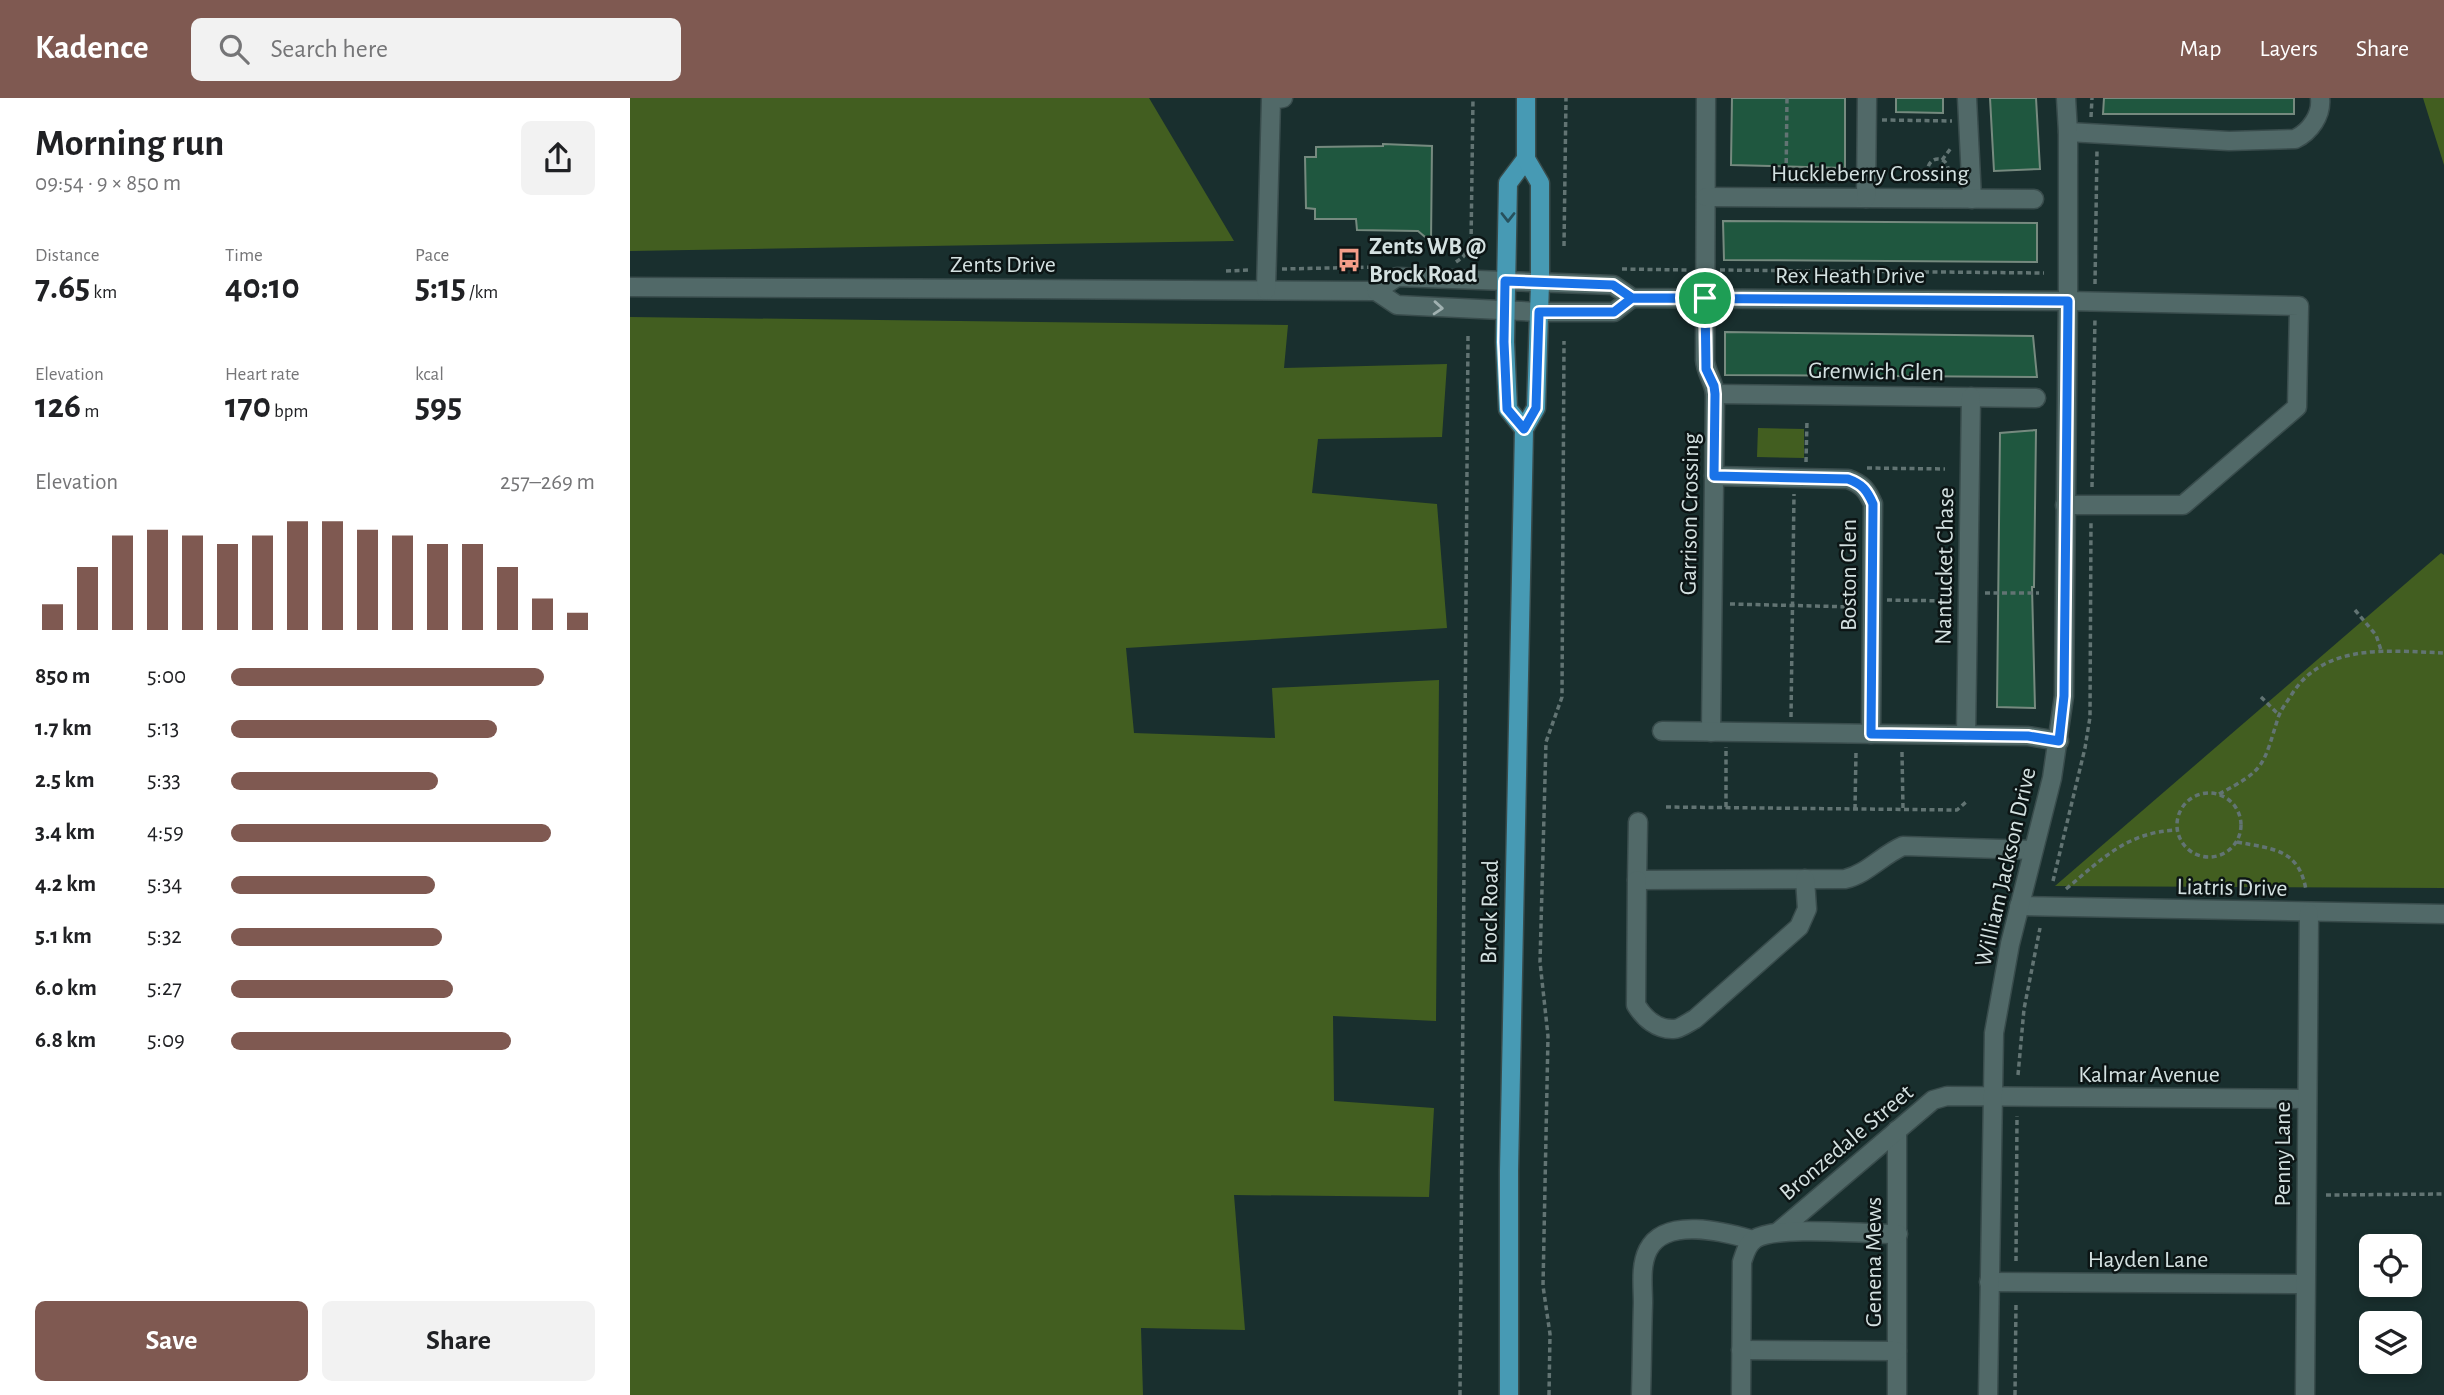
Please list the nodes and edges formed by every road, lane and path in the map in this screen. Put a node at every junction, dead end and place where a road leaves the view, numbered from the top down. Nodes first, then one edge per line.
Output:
1 (1283, 98) edge
2 (1473, 98) edge
3 (1526, 98) edge
4 (1566, 98) edge
5 (1706, 98) edge
6 (1787, 98) edge
7 (1867, 98) edge
8 (1967, 98) edge
9 (2066, 98) edge
10 (2320, 98) edge
11 (1877, 120) dead end
12 (1957, 121) dead end
13 (2068, 132) junction
14 (1959, 138) dead end
15 (1526, 159) junction
16 (1942, 160) junction
17 (1706, 197) junction
18 (1786, 197) junction
19 (1866, 198) junction
20 (1972, 199) junction
21 (2034, 200) dead end
22 (1564, 247) dead end
23 (1452, 264) dead end
24 (1615, 269) dead end
25 (1705, 270) junction
26 (2044, 273) dead end
27 (1505, 281) junction
28 (1540, 283) junction
29 (630, 287) edge
30 (1266, 290) junction
31 (1376, 291) junction
32 (1632, 298) junction
33 (1705, 298) junction
34 (2068, 301) junction
35 (1505, 311) junction
36 (1539, 312) junction
37 (1468, 336) dead end
38 (1564, 341) dead end
39 (1715, 394) junction
40 (1971, 397) junction
41 (2036, 397) dead end
42 (1807, 420) dead end
43 (1524, 429) junction
44 (1806, 467) dead end
45 (1714, 476) junction
46 (1794, 489) dead end
47 (2065, 506) junction
48 (1979, 593) dead end
49 (2039, 593) dead end
50 (1881, 600) dead end
51 (1958, 601) dead end
52 (1712, 604) junction
53 (1792, 605) junction
54 (1861, 607) dead end
55 (2355, 610) dead end
56 (2381, 650) junction
57 (2444, 653) edge
58 (2261, 697) dead end
59 (2279, 715) junction
60 (1662, 732) dead end
61 (1711, 732) junction
62 (1792, 733) junction
63 (1871, 734) junction
64 (1966, 736) junction
65 (2059, 741) junction
66 (1726, 745) dead end
67 (1902, 745) dead end
68 (1856, 746) dead end
69 (2219, 794) junction
70 (1966, 802) dead end
71 (1666, 807) dead end
72 (1726, 807) junction
73 (1855, 809) junction
74 (1903, 809) junction
75 (1638, 822) dead end
76 (2177, 830) junction
77 (2237, 842) junction
78 (2033, 850) junction
79 (1805, 879) junction
80 (1637, 880) junction
81 (2066, 889) dead end
82 (2306, 890) dead end
83 (2019, 906) junction
84 (2309, 913) junction
85 (2444, 914) edge
86 (2040, 928) dead end
87 (2018, 1075) dead end
88 (1991, 1098) junction
89 (2307, 1099) junction
90 (2017, 1115) dead end
91 (1897, 1130) junction
92 (2444, 1194) edge
93 (2326, 1195) dead end
94 (1778, 1232) junction
95 (1898, 1234) junction
96 (1753, 1240) junction
97 (2015, 1261) dead end
98 (1989, 1282) junction
99 (2305, 1284) junction
100 (2016, 1303) dead end
101 (1741, 1350) junction
102 (1897, 1351) junction
103 (1460, 1395) edge
104 (1508, 1395) edge
105 (1549, 1395) edge
106 (1641, 1395) edge
107 (1741, 1395) edge
108 (1897, 1395) edge
109 (1988, 1395) edge
110 (2015, 1395) edge
111 (2305, 1395) edge

1 - 30 street
2 - 23 path
3 - 15 main road, Brock Road
4 - 22 path
5 - 17 street, Garrison Crossing
6 - 18 path
7 - 19 street
8 - 20 street
9 - 13 street, William Jackson Drive
10 - 13 street
11 - 12 path
13 - 34 street, William Jackson Drive
14 - 16 path
15 -> 27 main road
15 - 28 main road, Brock Road
16 - 16 path
17 - 18 street, Huckleberry Crossing
17 - 25 street, Garrison Crossing
18 - 19 street, Huckleberry Crossing
19 - 20 street, Huckleberry Crossing
20 - 21 street, Huckleberry Crossing
24 - 25 path
25 - 26 path
25 - 33 street, Garrison Crossing
27 - 28 street, Zents Drive
27 - 31 street, Zents Drive
27 - 35 main road
28 - 32 street, Rex Heath Drive
28 - 36 main road, Brock Road
29 - 30 street, Zents Drive
30 - 31 street, Zents Drive
31 -> 35 street, Zents Drive
32 - 33 street, Rex Heath Drive
32 - 36 street, Rex Heath Drive
33 - 34 street, Rex Heath Drive
33 - 39 street, Garrison Crossing
34 - 47 street, William Jackson Drive
34 - 47 street, Rex Heath Drive
35 - 36 street, Zents Drive
35 - 43 main road
36 - 43 main road, Brock Road
37 - 103 path
38 - 105 path
39 - 40 street, Grenwich Glen
39 - 45 street, Garrison Crossing
40 - 41 street, Grenwich Glen
40 - 64 street, Nantucket Chase
42 - 44 path
43 - 104 main road, Brock Road
45 - 52 street, Garrison Crossing
45 - 63 street, Boston Glen
46 - 53 path
47 - 65 street, William Jackson Drive
48 - 49 path
50 - 51 path
52 - 53 path
52 - 61 street, Garrison Crossing
53 - 54 path
53 - 62 path
55 - 56 path
56 - 57 path
56 - 59 path
58 - 59 path
59 - 69 path
60 - 61 street
61 - 62 street
62 - 63 street
63 - 64 street
64 - 65 street
65 - 78 street, William Jackson Drive
66 - 72 path
67 - 74 path
68 - 73 path
69 - 76 path
69 - 77 path
70 - 74 path
71 - 72 path
72 - 73 path
73 - 74 path
75 - 80 street
76 - 77 path
76 - 81 path
77 - 82 path
78 - 79 street
78 - 83 street, William Jackson Drive
79 - 80 street
79 - 80 street
83 - 84 street, Liatris Drive
83 - 88 street, William Jackson Drive
84 - 85 street, Liatris Drive
84 - 89 street, Penny Lane
86 - 87 path
88 - 89 street, Kalmar Avenue
88 - 91 street, Bronzedale Street
88 - 98 street, William Jackson Drive
89 - 99 street, Penny Lane
90 - 97 path
91 - 94 street, Bronzedale Street
91 - 95 street, Genena Mews
92 - 93 path
94 - 95 street
94 - 96 street
95 - 102 street, Genena Mews
96 - 101 street
96 - 106 street
98 - 99 street, Hayden Lane
98 - 109 street, William Jackson Drive
99 - 111 street, Penny Lane
100 - 110 path
101 - 102 street
101 - 107 street
102 - 108 street, Genena Mews

